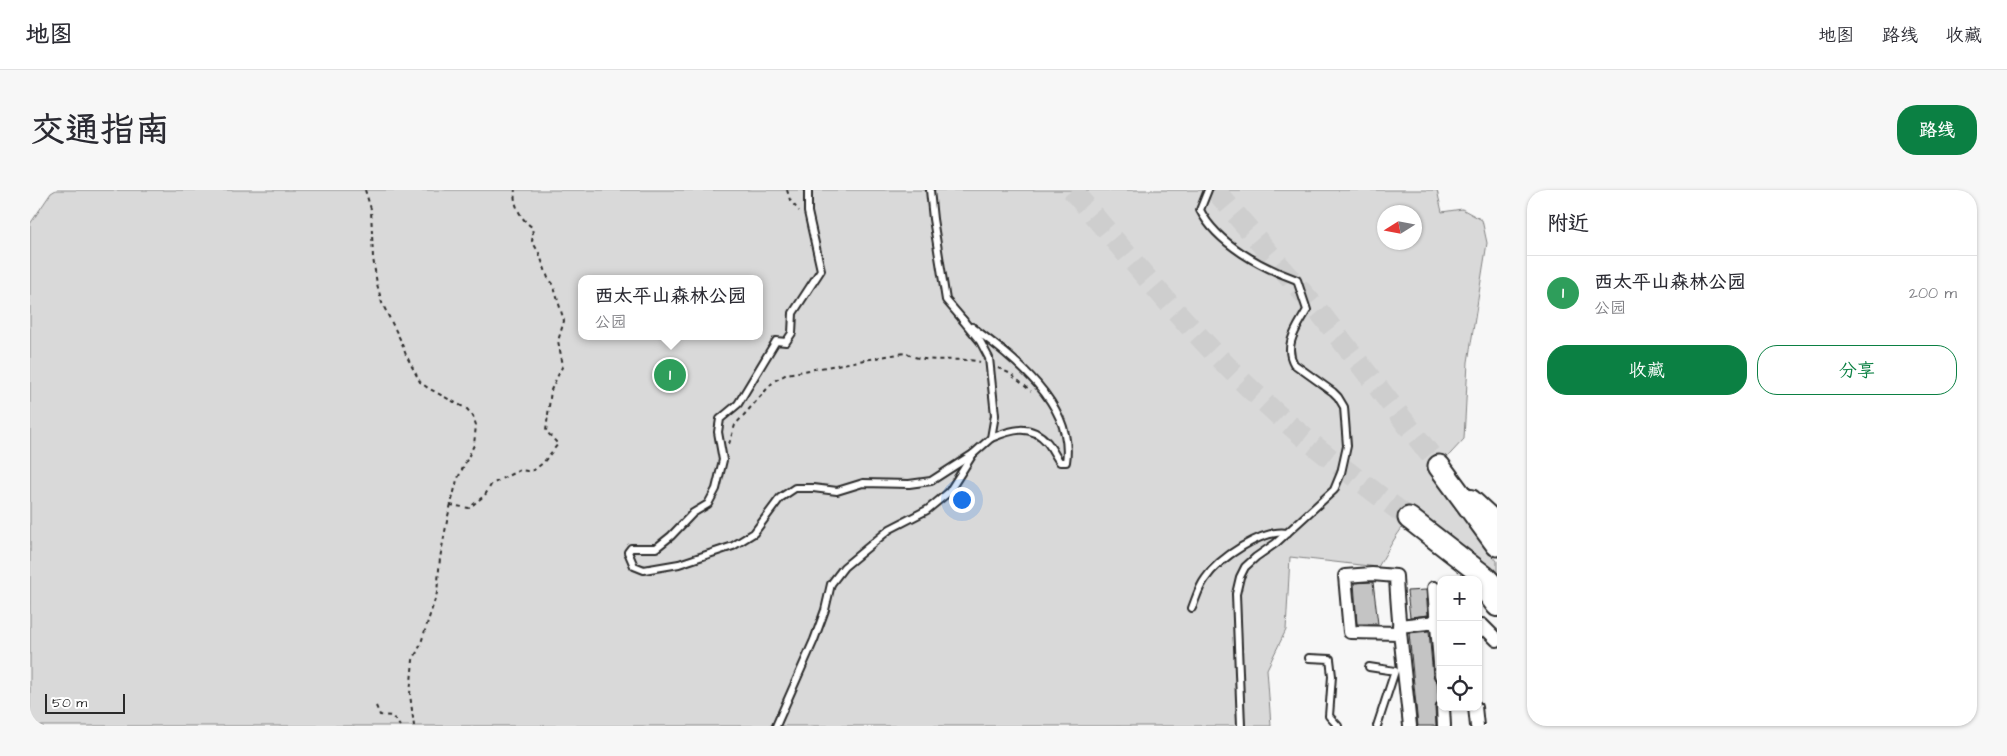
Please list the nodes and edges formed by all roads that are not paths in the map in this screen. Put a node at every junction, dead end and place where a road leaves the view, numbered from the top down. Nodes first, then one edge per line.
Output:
1 (808, 190) edge
2 (930, 190) edge
3 (1208, 190) edge
4 (962, 319) junction
5 (991, 438) junction
6 (973, 454) junction
7 (1444, 473) joint
8 (1409, 518) tunnel mouth
9 (1497, 524) edge
10 (1288, 533) junction
11 (1497, 545) edge
12 (1450, 550) junction
13 (1473, 576) edge
14 (1482, 586) edge
15 (1434, 588) dead end
16 (1497, 590) edge
17 (1497, 606) edge
18 (1192, 608) dead end
19 (1437, 622) joint
20 (1482, 625) edge
21 (1400, 629) junction
22 (1497, 640) edge
23 (1309, 658) dead end
24 (1369, 667) dead end
25 (1443, 711) edge
26 (1475, 711) edge
27 (776, 726) edge
28 (1241, 726) edge
29 (1338, 726) edge
30 (1378, 726) edge
31 (1410, 726) edge
32 (1444, 726) edge
33 (1477, 726) edge

1 - 6 lane
2 - 4 lane
3 - 10 lane
4 - 5 lane
4 - 5 lane
5 - 6 lane
6 - 27 lane
7 - 9 main road
7 - 11 highway
8 - 12 highway
10 - 18 lane
10 - 28 lane
12 - 13 main road
12 - 16 highway
14 - 17 main road
15 - 19 street
19 - 21 street
20 - 22 street
21 - 21 street
21 - 31 street
23 - 29 lane
24 - 30 lane
25 - 32 street
26 - 33 street

